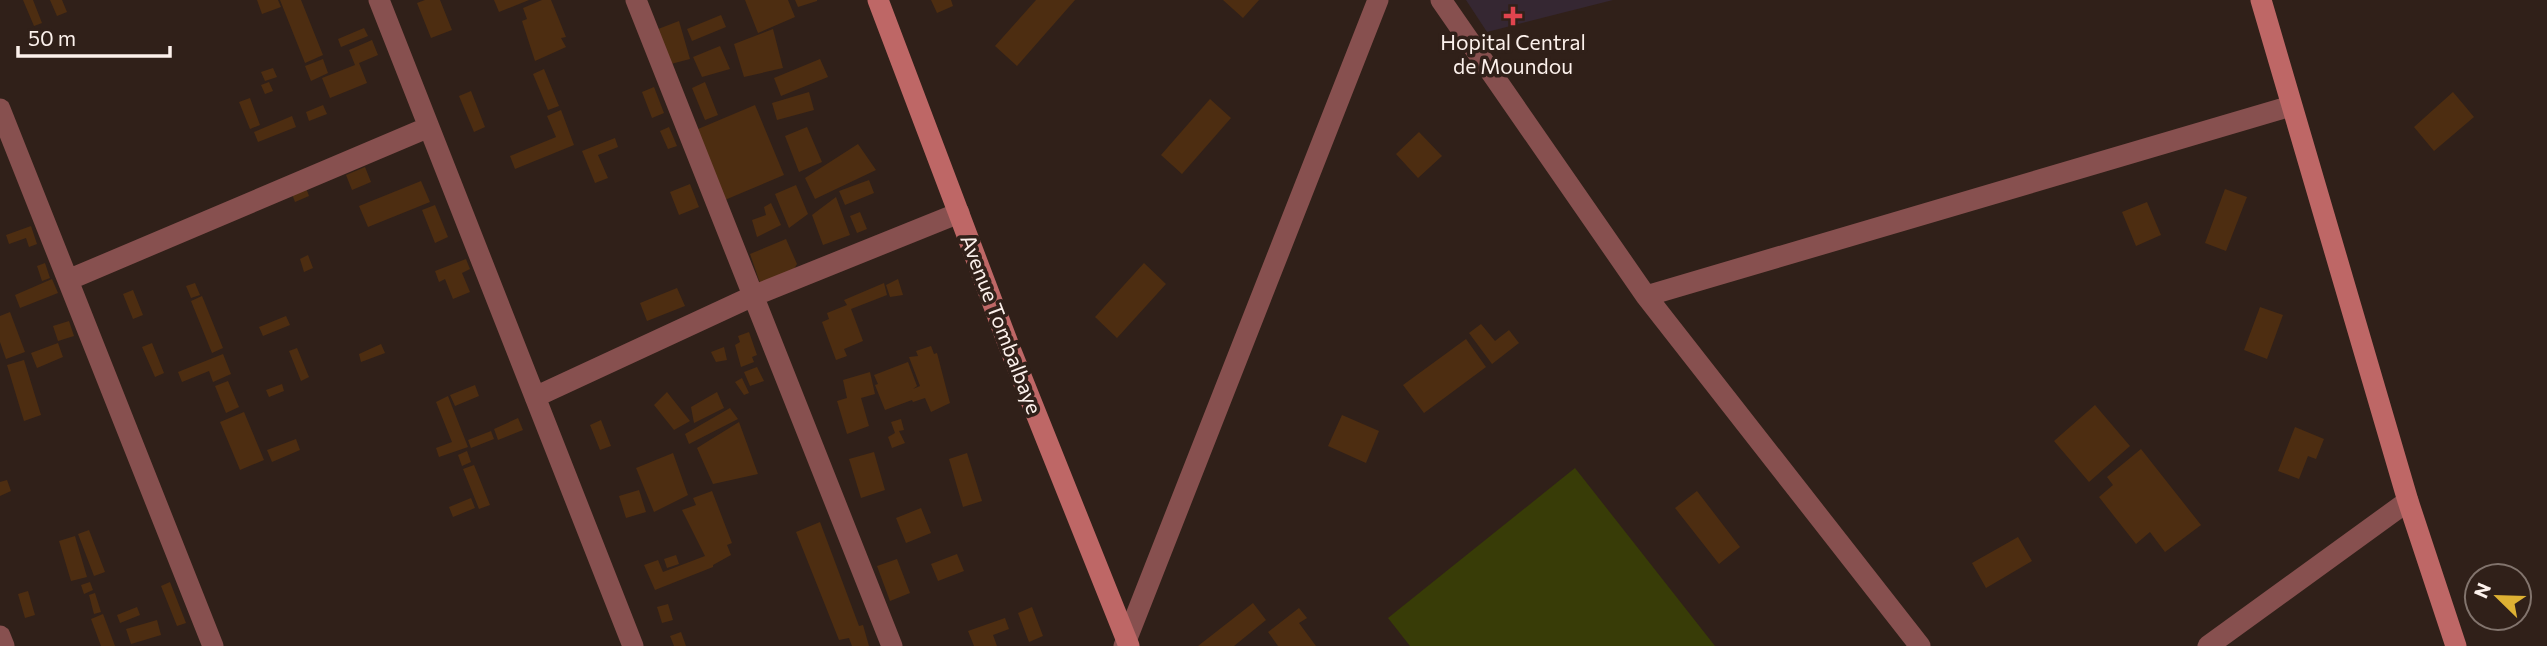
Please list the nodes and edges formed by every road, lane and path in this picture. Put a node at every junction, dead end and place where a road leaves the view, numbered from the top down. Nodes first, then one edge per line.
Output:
1 (379, 0) edge
2 (636, 0) edge
3 (878, 0) edge
4 (1378, 0) edge
5 (1441, 0) edge
6 (2262, 0) edge
7 (2291, 106) junction
8 (0, 108) edge
9 (429, 127) junction
10 (959, 213) junction
11 (68, 280) junction
12 (753, 296) junction
13 (1646, 296) junction
14 (535, 397) junction
15 (2408, 501) junction
16 (0, 636) edge
17 (1127, 644) edge
18 (209, 645) edge
19 (4, 646) edge
20 (633, 646) edge
21 (892, 646) edge
22 (1920, 646) edge
23 (2208, 646) edge
24 (2456, 646) edge

1 - 9 street
2 - 12 street
3 - 10 main road, Avenue Tombalbaye
4 - 17 street
5 - 13 street
6 - 7 main road
7 - 13 street
7 - 15 main road
8 - 11 street
9 - 11 street
9 - 14 street
10 - 12 street
10 - 17 main road, Avenue Tombalbaye
11 - 18 street
12 - 14 street
12 - 21 street
13 - 22 street
14 - 20 street
15 - 23 street
15 - 24 main road
16 - 19 street

